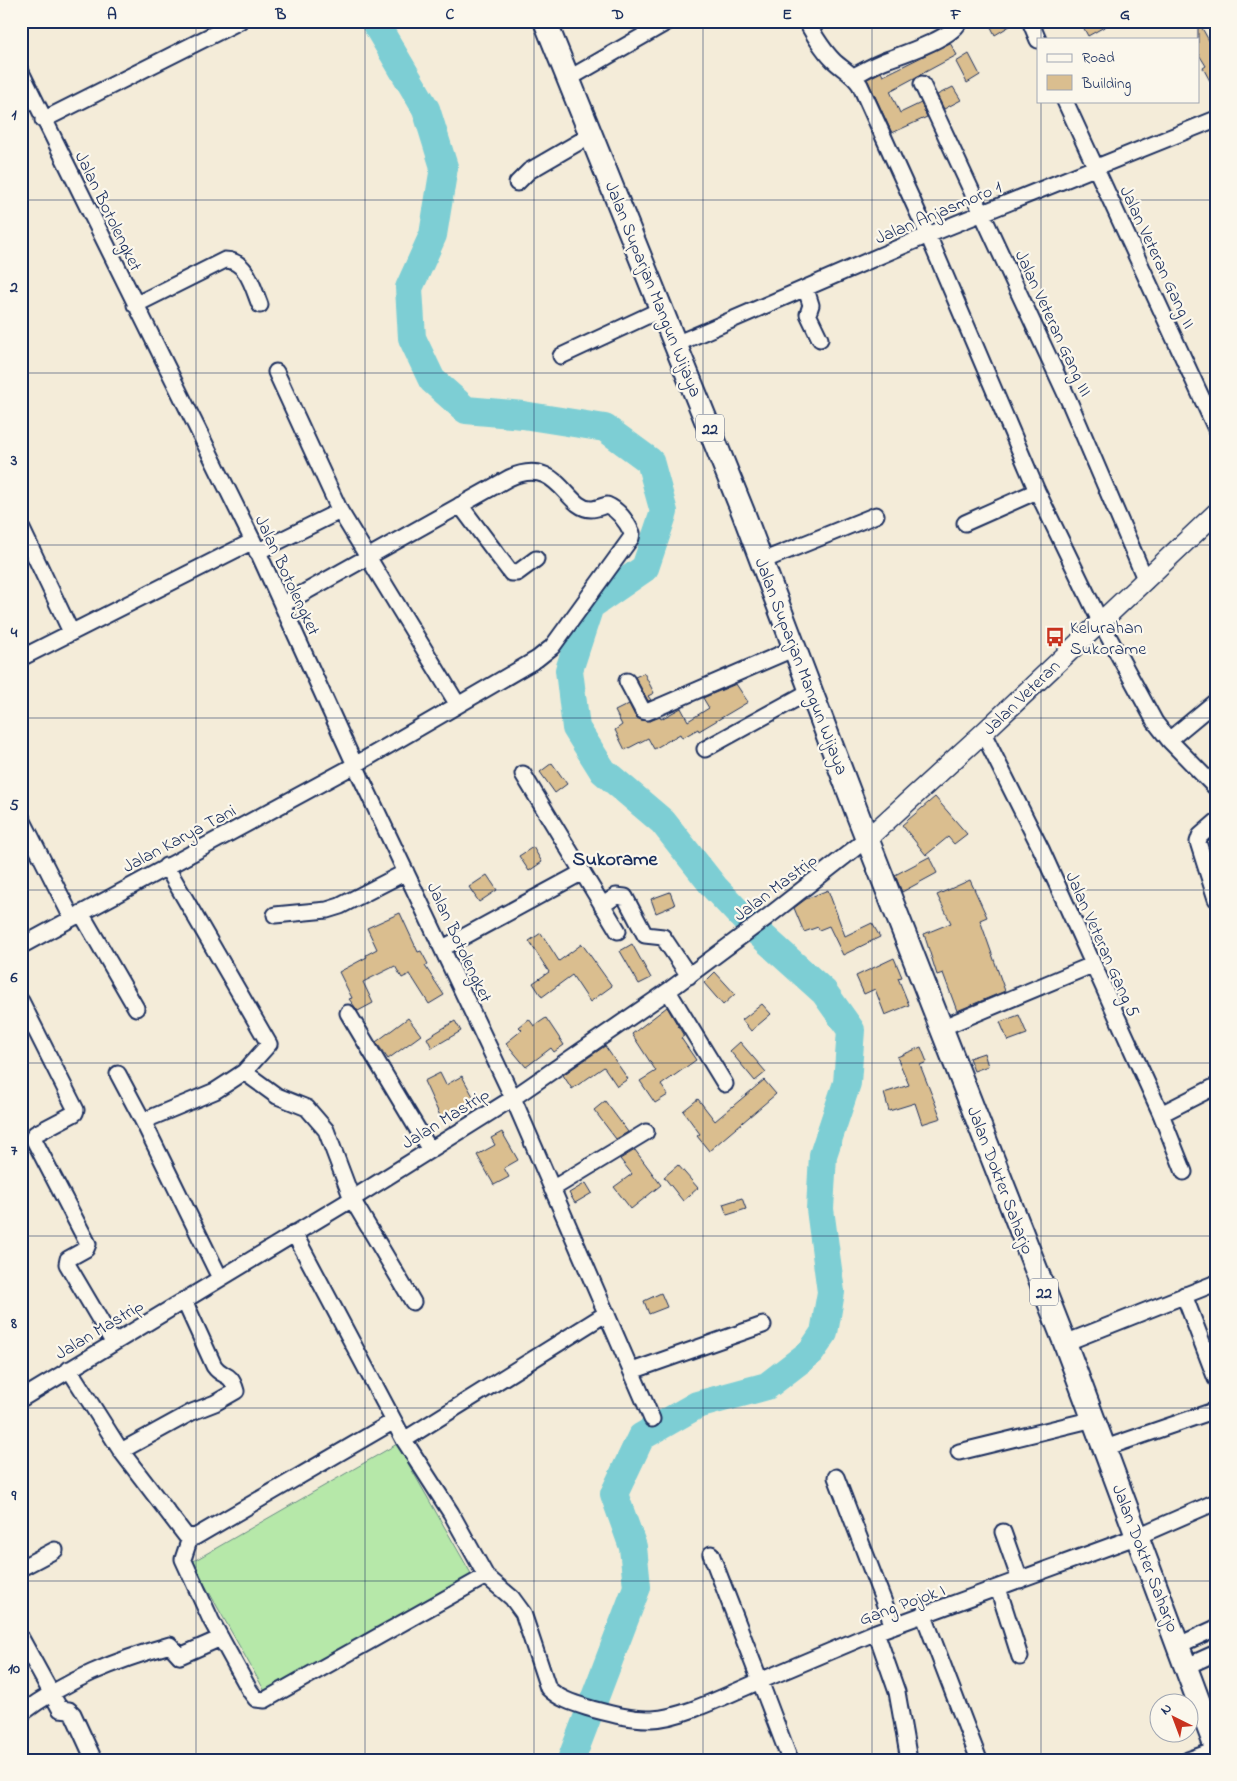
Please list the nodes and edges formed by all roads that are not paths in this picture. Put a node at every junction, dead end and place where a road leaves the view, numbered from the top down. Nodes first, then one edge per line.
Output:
1 (240, 21) edge
2 (545, 21) edge
3 (669, 21) edge
4 (806, 21) edge
5 (959, 21) edge
6 (1034, 23) edge
7 (1038, 38) edge
8 (21, 72) edge
9 (854, 76) junction
10 (568, 79) junction
11 (922, 84) dead end
12 (1066, 102) edge
13 (1216, 119) edge
14 (43, 120) junction
15 (591, 135) junction
16 (1095, 168) junction
17 (518, 183) dead end
18 (983, 213) junction
19 (928, 235) junction
20 (806, 289) junction
21 (135, 305) junction
22 (260, 305) dead end
23 (662, 309) junction
24 (820, 340) dead end
25 (676, 344) junction
26 (561, 356) dead end
27 (276, 372) dead end
28 (1216, 429) edge
29 (1037, 491) junction
30 (460, 506) junction
31 (340, 511) junction
32 (1216, 513) edge
33 (876, 515) dead end
34 (965, 523) dead end
35 (21, 527) edge
36 (255, 547) junction
37 (367, 558) junction
38 (536, 559) dead end
39 (762, 561) junction
40 (1146, 581) junction
41 (282, 605) junction
42 (1100, 621) junction
43 (71, 632) junction
44 (795, 648) junction
45 (21, 658) edge
46 (627, 681) dead end
47 (812, 690) junction
48 (1216, 701) edge
49 (458, 705) junction
50 (984, 733) junction
51 (1170, 740) junction
52 (704, 749) dead end
53 (355, 765) junction
54 (523, 774) dead end
55 (1216, 788) edge
56 (21, 817) edge
57 (1216, 822) edge
58 (868, 838) junction
59 (166, 866) junction
60 (406, 872) junction
61 (581, 873) junction
62 (1216, 899) edge
63 (602, 906) junction
64 (76, 915) junction
65 (275, 915) dead end
66 (618, 931) dead end
67 (21, 946) edge
68 (443, 948) junction
69 (1092, 965) junction
70 (688, 976) junction
71 (668, 991) junction
72 (21, 1001) edge
73 (136, 1008) dead end
74 (348, 1013) dead end
75 (941, 1028) junction
76 (244, 1072) junction
77 (118, 1074) dead end
78 (725, 1084) dead end
79 (1216, 1086) edge
80 (513, 1098) junction
81 (1161, 1114) junction
82 (143, 1121) junction
83 (646, 1132) dead end
84 (430, 1150) junction
85 (1184, 1172) dead end
86 (552, 1189) junction
87 (352, 1199) junction
88 (294, 1233) junction
89 (220, 1278) junction
90 (1216, 1283) edge
91 (1184, 1295) junction
92 (184, 1300) junction
93 (413, 1302) dead end
94 (607, 1313) junction
95 (763, 1325) dead end
96 (113, 1342) junction
97 (1065, 1343) junction
98 (69, 1369) junction
99 (632, 1370) junction
100 (1216, 1379) edge
101 (21, 1399) edge
102 (1216, 1410) edge
103 (652, 1419) dead end
104 (1094, 1419) junction
105 (394, 1421) junction
106 (404, 1440) junction
107 (1104, 1448) junction
108 (121, 1451) junction
109 (958, 1452) dead end
110 (836, 1477) dead end
111 (1216, 1502) edge
112 (1003, 1532) dead end
113 (1138, 1536) junction
114 (190, 1538) junction
115 (55, 1550) dead end
116 (711, 1554) dead end
117 (21, 1568) edge
118 (486, 1576) junction
119 (1020, 1580) junction
120 (998, 1588) junction
121 (924, 1616) junction
122 (893, 1626) junction
123 (1216, 1628) edge
124 (876, 1632) junction
125 (21, 1638) edge
126 (221, 1638) junction
127 (1179, 1644) junction
128 (1216, 1653) edge
129 (1020, 1657) dead end
130 (1187, 1666) junction
131 (760, 1681) junction
132 (51, 1692) junction
133 (21, 1714) edge
134 (1216, 1749) edge
135 (94, 1760) edge
136 (790, 1760) edge
137 (909, 1760) edge
138 (979, 1760) edge
139 (1188, 1760) edge

1 - 14 street
2 - 10 highway, Jalan Suparjan Mangun Wijaya / 22
3 - 10 street
4 - 9 street
5 - 9 street
6 - 7 street
8 - 14 street, Jalan Botolengket
9 - 19 street
10 - 15 highway, Jalan Suparjan Mangun Wijaya / 22
11 - 18 street, Jalan Veteran Gang III
12 - 16 street, Jalan Veteran Gang II
13 - 16 street, Jalan Anjasmoro 1
14 - 21 street, Jalan Botolengket
15 - 17 street
15 - 23 highway, Jalan Suparjan Mangun Wijaya / 22
16 - 18 street, Jalan Anjasmoro 1
16 - 28 street, Jalan Veteran Gang II
18 - 19 street, Jalan Anjasmoro 1
18 - 40 street, Jalan Veteran Gang III
19 - 20 street, Jalan Anjasmoro 1
19 - 29 street
20 - 24 street
20 - 25 street, Jalan Anjasmoro 1
21 - 22 street
21 - 36 street, Jalan Botolengket
23 - 25 highway, Jalan Suparjan Mangun Wijaya / 22
23 - 26 street
25 - 39 highway, Jalan Suparjan Mangun Wijaya / 22
27 - 31 street
29 - 34 street
29 - 42 street
30 - 37 street
30 - 38 street
30 - 49 street, Jalan Karya Tani
31 - 36 street
31 - 37 street
32 - 40 main road, Jalan Veteran
33 - 39 street
35 - 43 street
36 - 41 street, Jalan Botolengket
36 - 43 street
37 - 41 street
37 - 49 street
39 - 44 highway, Jalan Suparjan Mangun Wijaya / 22
40 - 42 main road, Jalan Veteran
41 - 53 street, Jalan Botolengket
42 - 50 main road, Jalan Veteran
42 - 51 street
43 - 45 street
44 - 46 street
44 - 47 highway, Jalan Suparjan Mangun Wijaya / 22
47 - 52 street
47 - 58 highway, Jalan Suparjan Mangun Wijaya / 22
48 - 51 street
49 - 53 street, Jalan Karya Tani
50 - 58 main road, Jalan Veteran
50 - 69 street, Jalan Veteran Gang 5
51 - 55 street
53 - 59 street, Jalan Karya Tani
53 - 60 street, Jalan Botolengket
54 - 61 street
56 - 64 street
57 - 62 street
58 - 70 street, Jalan Mastrip
58 - 75 highway, Jalan Dokter Saharjo / 22
59 - 64 street, Jalan Karya Tani
59 - 76 street
60 - 65 street
60 - 68 street, Jalan Botolengket
61 - 63 street
61 - 68 street
63 - 66 street
63 - 70 street
64 - 67 street, Jalan Karya Tani
64 - 73 street
68 - 80 street, Jalan Botolengket
69 - 75 street
69 - 81 street, Jalan Veteran Gang 5
70 - 71 street, Jalan Mastrip
71 - 78 street
71 - 80 street, Jalan Mastrip
72 - 96 street
74 - 84 street
75 - 97 highway, Jalan Dokter Saharjo / 22
76 - 82 street
76 - 87 street
77 - 82 street
79 - 81 street
80 - 84 street, Jalan Mastrip
80 - 86 street, Jalan Botolengket
81 - 85 street, Jalan Veteran Gang 5
82 - 89 street
83 - 86 street
84 - 87 street, Jalan Mastrip
86 - 94 street, Jalan Botolengket
87 - 88 street, Jalan Mastrip
87 - 93 street
88 - 89 street, Jalan Mastrip
88 - 105 street
89 - 92 street, Jalan Mastrip
90 - 91 street
91 - 97 street
91 - 100 street
92 - 96 street, Jalan Mastrip
92 - 108 street
94 - 99 street, Jalan Botolengket
94 - 106 street
95 - 99 street
96 - 98 street, Jalan Mastrip
97 - 104 highway, Jalan Dokter Saharjo / 22
98 - 101 street, Jalan Mastrip
98 - 108 street
99 - 103 street, Jalan Botolengket
102 - 107 street
104 - 107 highway, Jalan Dokter Saharjo / 22
104 - 109 street
105 - 106 street
105 - 114 street
106 - 118 street
107 - 113 highway, Jalan Dokter Saharjo / 22
108 - 114 street
110 - 122 street
111 - 113 street, Gang Pojok I
112 - 119 street
113 - 119 street, Gang Pojok I
113 - 127 highway, Jalan Dokter Saharjo / 22
114 - 126 street
115 - 117 street
116 - 131 street
118 - 126 street
118 - 131 street, Gang Pojok I
119 - 120 street, Gang Pojok I
120 - 121 street, Gang Pojok I
120 - 129 street
121 - 122 street, Gang Pojok I
121 - 138 street
122 - 124 street, Gang Pojok I
123 - 127 street
124 - 131 street, Gang Pojok I
124 - 137 street
125 - 132 street
126 - 132 street
127 - 130 highway, Jalan Dokter Saharjo / 22
128 - 130 street
130 - 134 highway, Jalan Dokter Saharjo / 22
131 - 136 street
132 - 133 street
132 - 135 street
134 - 139 street

